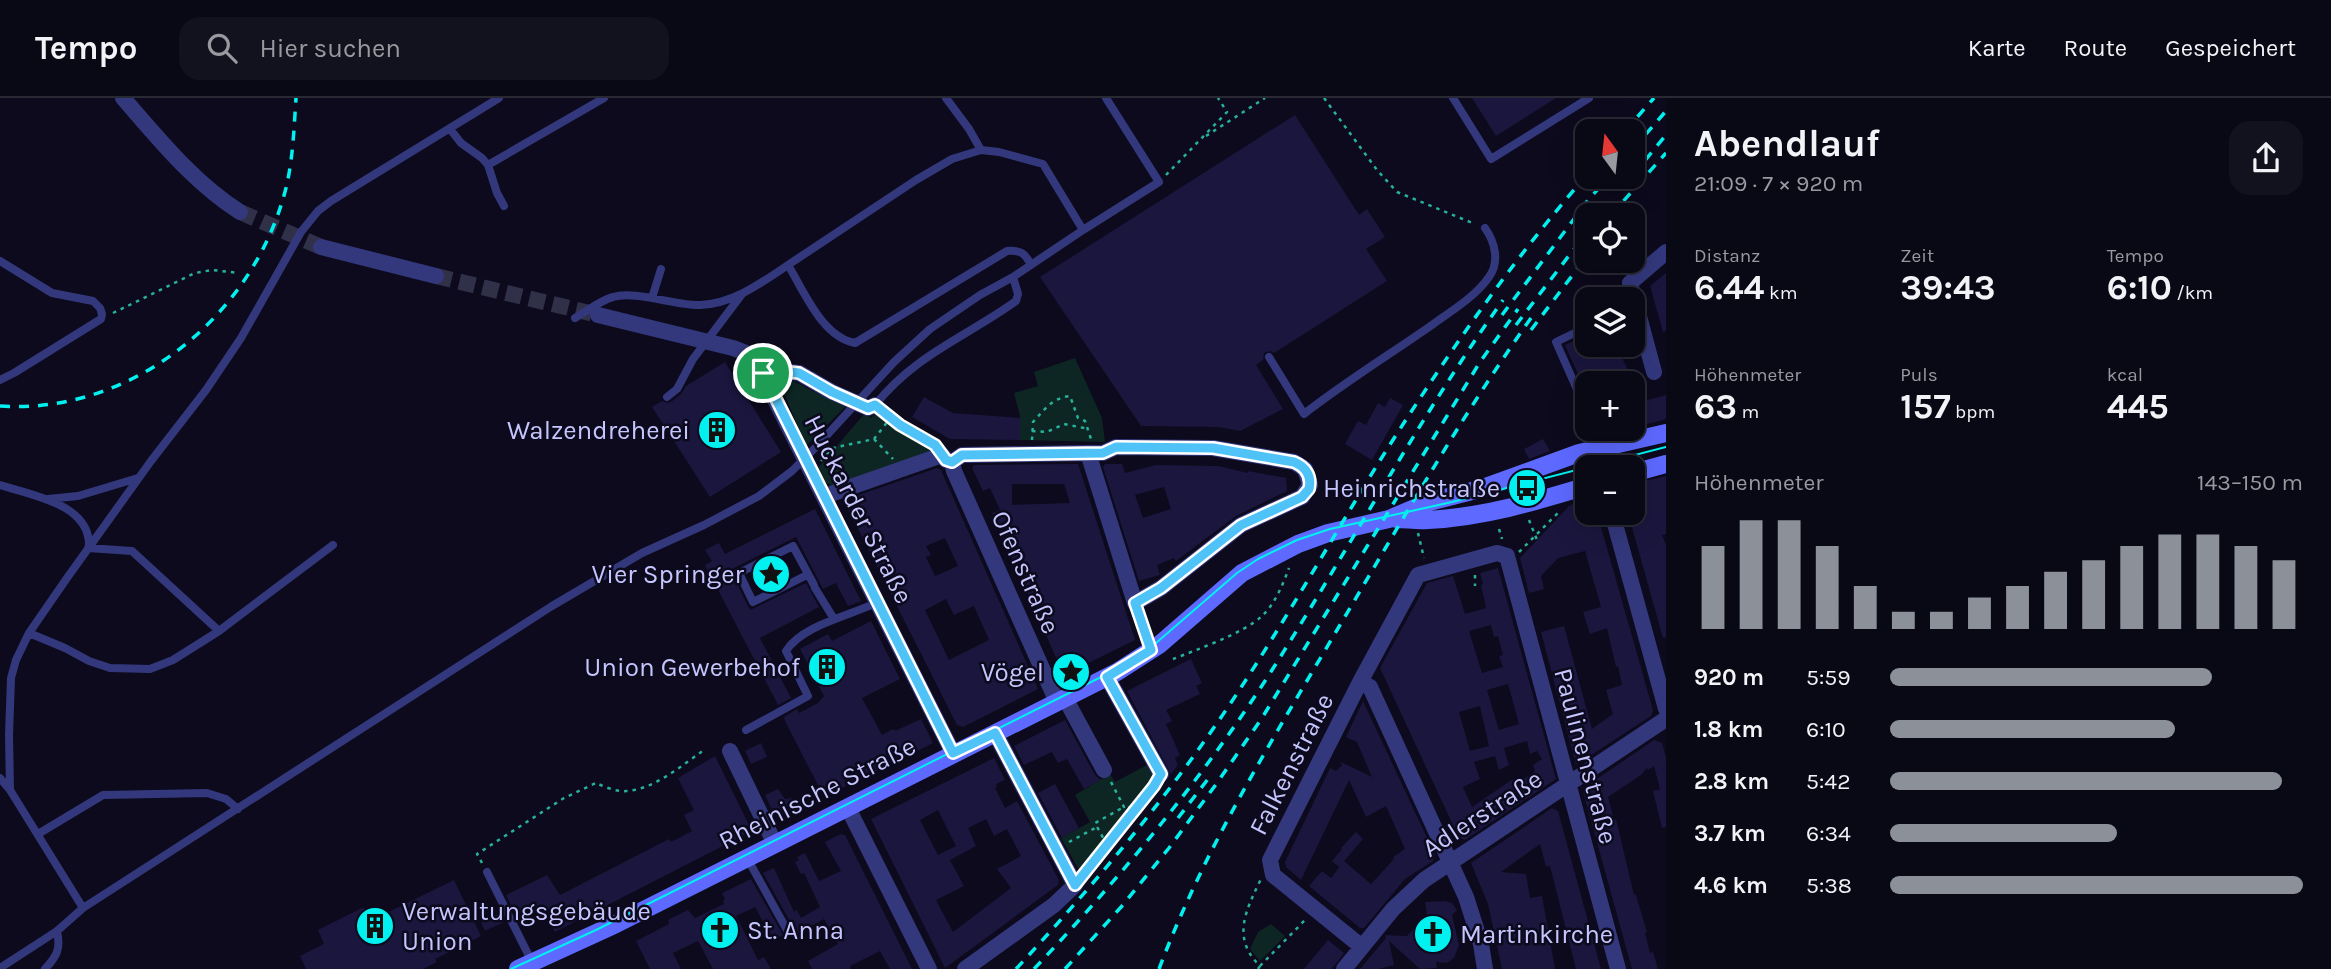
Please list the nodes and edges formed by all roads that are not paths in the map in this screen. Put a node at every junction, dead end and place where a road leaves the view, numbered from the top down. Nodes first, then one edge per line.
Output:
1 (123, 98) edge
2 (499, 98) edge
3 (604, 98) edge
4 (946, 98) edge
5 (1106, 98) edge
6 (1453, 98) edge
7 (1589, 98) edge
8 (450, 129) junction
9 (981, 150) junction
10 (488, 165) junction
11 (504, 206) dead end
12 (240, 212) tunnel mouth
13 (1485, 228) road end
14 (1083, 230) junction
15 (321, 247) tunnel mouth
16 (1666, 252) edge
17 (0, 261) edge
18 (788, 265) junction
19 (1031, 265) junction
20 (661, 269) dead end
21 (436, 276) tunnel mouth
22 (1013, 277) junction
23 (742, 294) junction
24 (652, 298) junction
25 (598, 315) tunnel mouth
26 (575, 318) dead end
27 (1575, 333) edge
28 (1269, 356) dead end
29 (1654, 372) dead end
30 (763, 373) junction
31 (0, 380) edge
32 (1575, 385) edge
33 (667, 397) dead end
34 (872, 398) junction
35 (1666, 433) edge
36 (1593, 441) edge
37 (1089, 445) junction
38 (1595, 449) junction
39 (1597, 455) edge
40 (947, 458) junction
41 (1666, 464) edge
42 (1645, 470) edge
43 (139, 478) junction
44 (0, 485) edge
45 (1575, 489) edge
46 (825, 496) junction
47 (45, 499) junction
48 (1389, 519) junction
49 (1615, 525) edge
50 (333, 545) dead end
51 (89, 547) junction
52 (1507, 556) joint
53 (807, 575) junction
54 (878, 602) junction
55 (834, 619) junction
56 (219, 631) junction
57 (29, 633) junction
58 (1107, 677) junction
59 (1360, 682) junction
60 (1061, 700) junction
61 (1666, 709) edge
62 (1666, 719) edge
63 (746, 730) dead end
64 (995, 733) junction
65 (730, 751) dead end
66 (953, 753) junction
67 (1104, 770) road end
68 (1161, 774) road end
69 (0, 778) edge
70 (1568, 785) junction
71 (10, 790) junction
72 (848, 808) junction
73 (238, 809) junction
74 (38, 834) junction
75 (775, 844) junction
76 (747, 858) junction
77 (1451, 861) junction
78 (486, 872) road end
79 (83, 908) junction
80 (788, 930) dead end
81 (57, 931) junction
82 (1362, 947) junction
83 (525, 966) edge
84 (0, 968) edge
85 (46, 969) edge
86 (929, 969) edge
87 (965, 969) edge
88 (1344, 969) edge
89 (1485, 969) edge
90 (1618, 969) edge

1 - 12 street
2 - 8 lane
3 - 10 lane
4 - 9 lane
5 - 14 lane
6 - 7 lane
8 - 10 lane
8 - 43 lane
9 - 14 lane
9 - 18 lane
10 - 11 lane
13 - 28 lane
14 - 19 lane
15 - 21 street
16 - 29 street
17 - 31 lane
18 - 19 lane
18 - 23 lane
19 - 22 lane
20 - 24 lane
22 - 34 lane
22 - 34 lane
23 - 24 lane
23 - 33 lane
24 - 26 lane
25 - 30 street, Huckarder Straße
27 - 32 lane
30 - 34 street
30 - 46 street, Huckarder Straße
34 - 73 lane
35 - 38 main road, Rheinische Straße
36 - 38 lane
37 - 37 street
37 - 40 street
38 - 39 street
38 - 48 main road, Rheinische Straße
40 - 46 street
40 - 60 street, Ofenstraße
41 - 42 main road
43 - 47 lane
43 - 51 lane
44 - 47 lane
45 - 48 main road, Rheinische Straße
46 - 54 street, Huckarder Straße
47 - 51 lane
48 - 58 main road, Rheinische Straße
49 - 61 street
50 - 56 lane
51 - 56 lane
51 - 57 lane
52 - 59 street, Falkenstraße
52 - 70 street, Paulinenstraße
53 - 53 lane
53 - 55 lane
54 - 55 lane
54 - 66 street, Huckarder Straße
55 - 63 lane
56 - 57 lane
57 - 71 lane
58 - 60 main road, Rheinische Straße
58 - 68 street
59 - 77 street
59 - 82 street, Falkenstraße
60 - 64 main road, Rheinische Straße
60 - 67 street, Ofenstraße
62 - 70 street, Adlerstraße
64 - 66 main road, Rheinische Straße
64 - 87 street
65 - 75 street
66 - 72 main road, Rheinische Straße
69 - 71 lane
70 - 77 street, Adlerstraße
70 - 90 street, Paulinenstraße
71 - 74 lane
72 - 75 main road, Rheinische Straße
72 - 86 street
73 - 74 lane
73 - 79 lane
74 - 79 lane
75 - 76 main road, Rheinische Straße
76 - 80 lane
76 - 83 main road, Rheinische Straße
77 - 82 street, Adlerstraße
77 - 89 street
78 - 83 lane
79 - 81 lane
81 - 84 lane
81 - 85 lane
82 - 88 street, Adlerstraße

